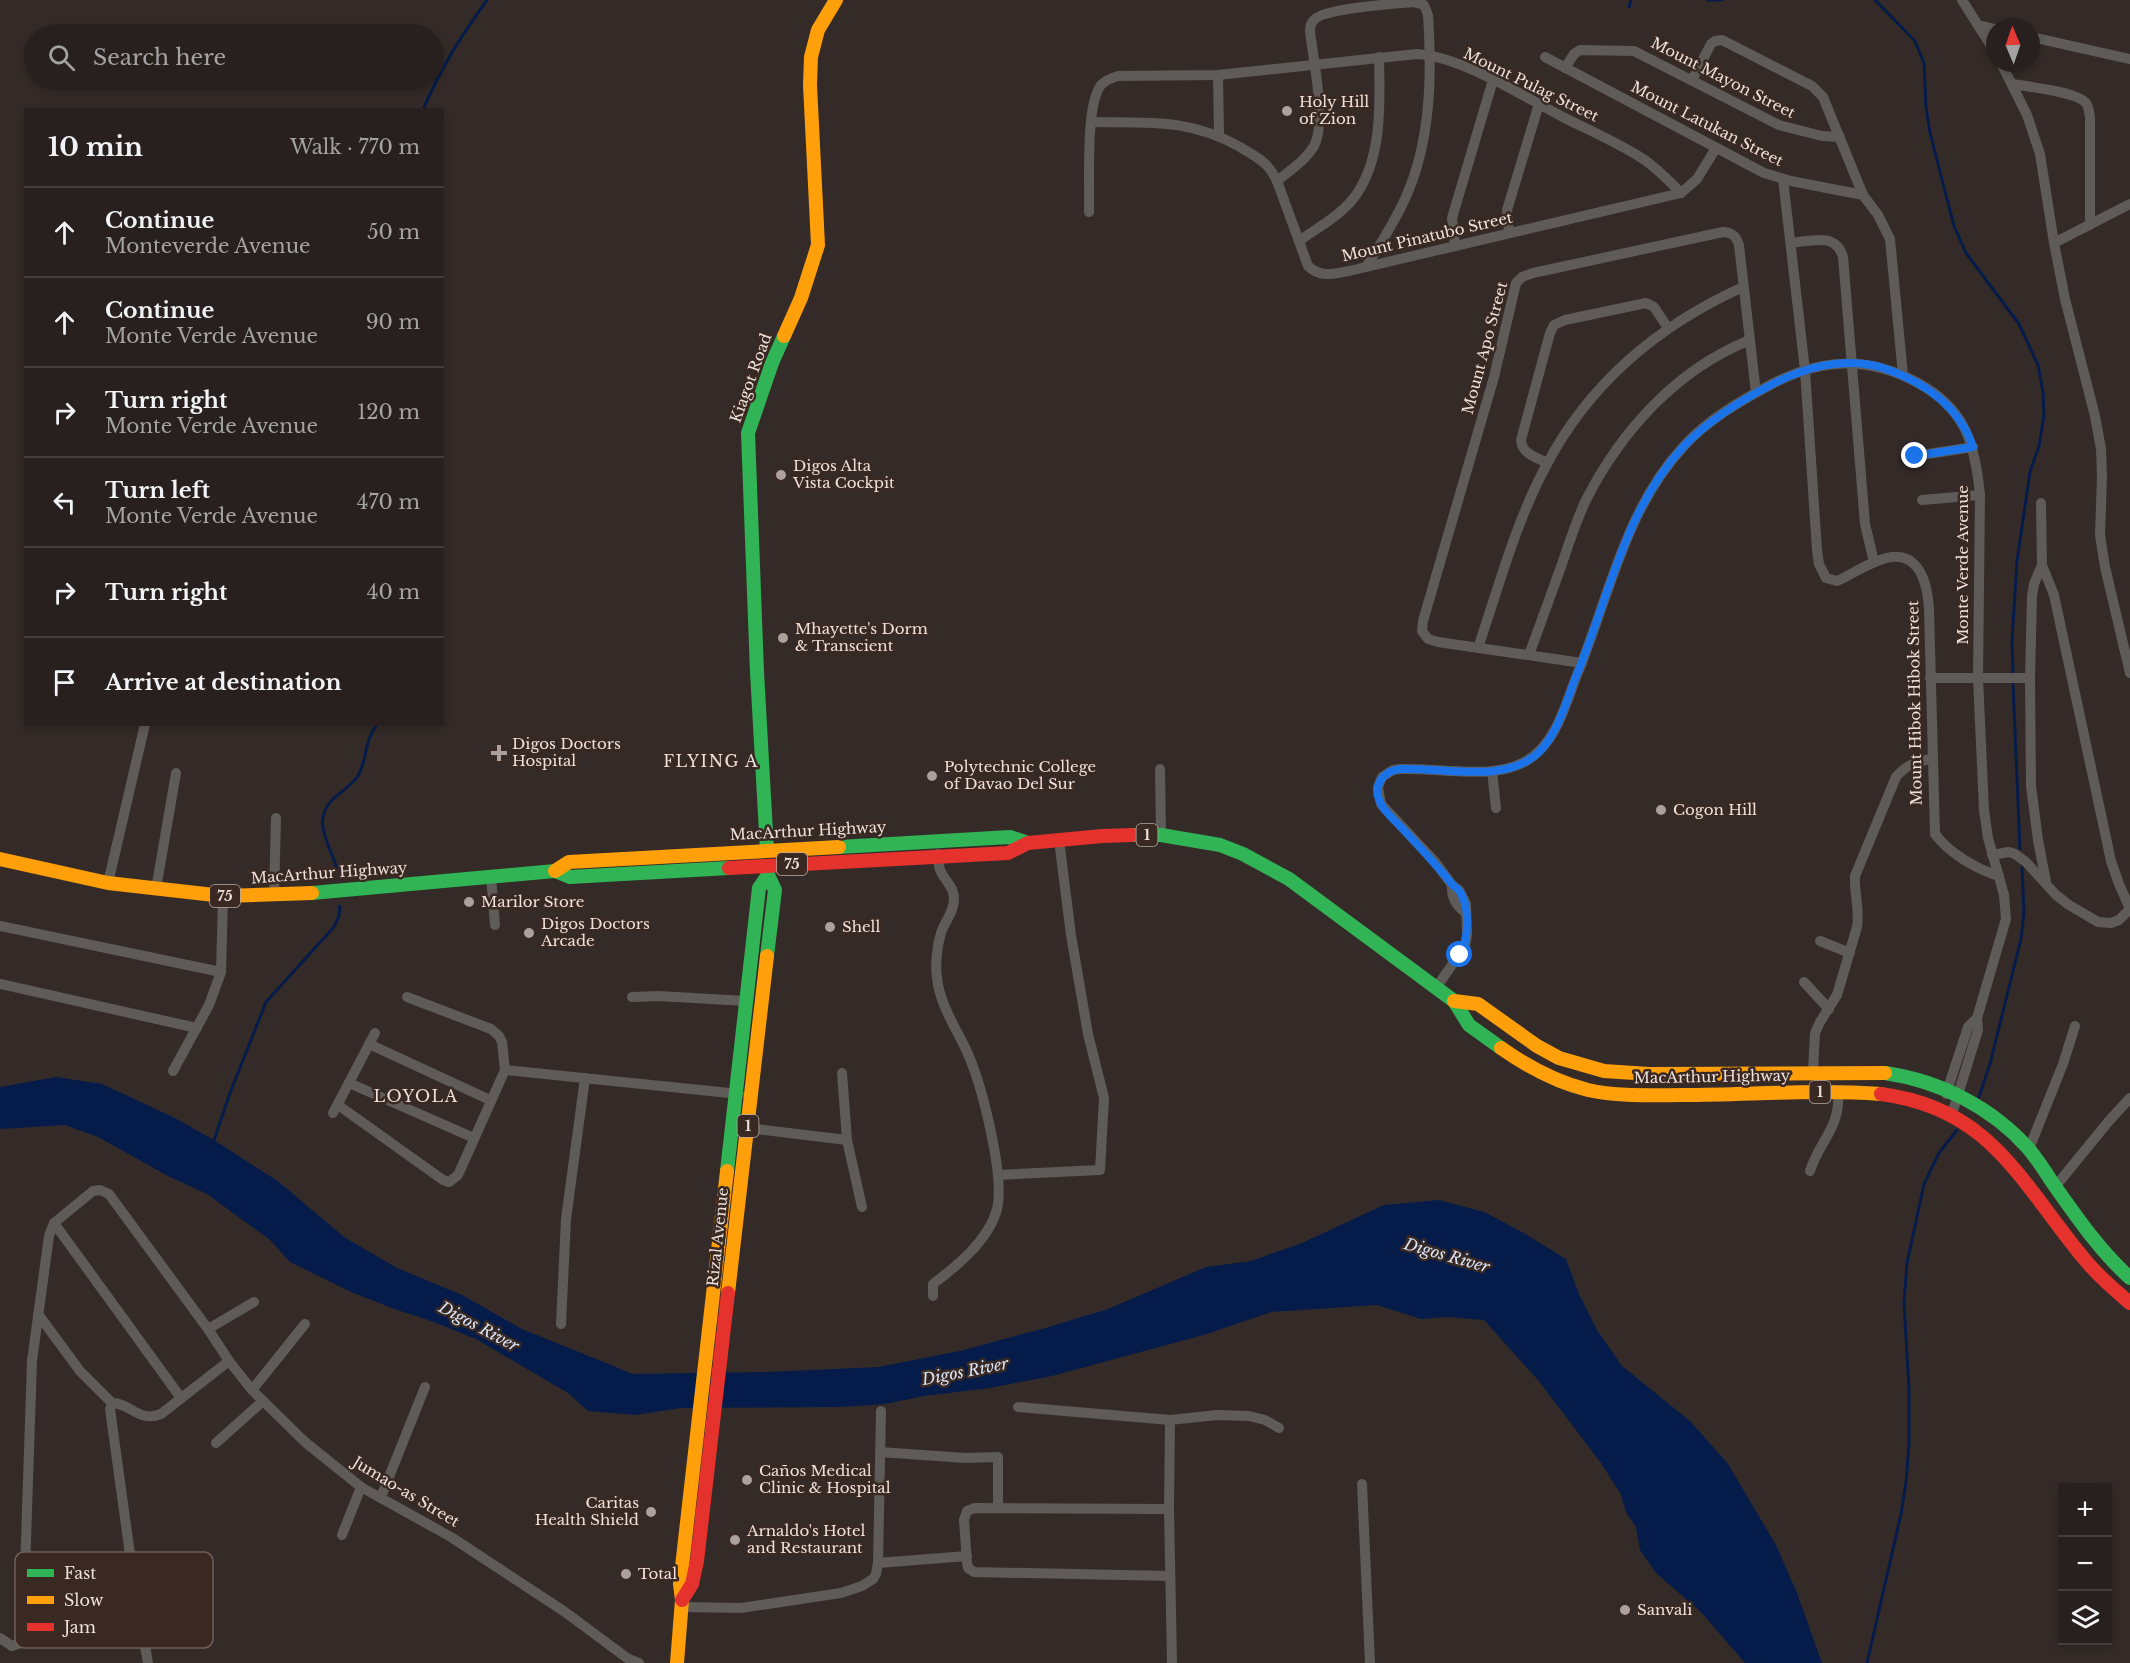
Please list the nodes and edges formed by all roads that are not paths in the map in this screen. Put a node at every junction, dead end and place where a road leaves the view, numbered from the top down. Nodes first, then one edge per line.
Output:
1 (836, 0) edge
2 (1966, 2) edge
3 (1978, 25) junction
4 (1986, 27) edge
5 (1986, 38) edge
6 (2040, 39) edge
7 (1431, 55) junction
8 (1379, 57) junction
9 (1545, 57) dead end
10 (2130, 59) edge
11 (1314, 64) junction
12 (1565, 68) junction
13 (2006, 72) edge
14 (1218, 75) junction
15 (1493, 80) junction
16 (1692, 80) junction
17 (2012, 84) junction
18 (1539, 104) junction
19 (1091, 122) junction
20 (1219, 135) junction
21 (1840, 137) junction
22 (1716, 148) junction
23 (1783, 179) junction
24 (1277, 181) junction
25 (1681, 192) junction
26 (1863, 195) junction
27 (2130, 204) edge
28 (1089, 212) dead end
29 (2090, 225) junction
30 (1509, 233) junction
31 (1299, 241) junction
32 (1791, 243) junction
33 (2054, 243) junction
34 (1455, 246) junction
35 (1366, 267) junction
36 (1743, 287) junction
37 (1668, 328) junction
38 (1750, 340) junction
39 (1851, 363) junction
40 (1805, 369) junction
41 (1903, 375) junction
42 (1756, 393) junction
43 (1973, 447) junction
44 (1915, 456) dead end
45 (1547, 463) junction
46 (1980, 495) junction
47 (1922, 500) dead end
48 (2041, 503) dead end
49 (1874, 562) junction
50 (2042, 565) junction
51 (1478, 648) junction
52 (1529, 655) junction
53 (1582, 663) junction
54 (2130, 673) edge
55 (1930, 678) junction
56 (1978, 678) junction
57 (2030, 678) junction
58 (145, 726) edge
59 (1932, 759) junction
60 (1160, 769) dead end
61 (1492, 771) junction
62 (176, 773) dead end
63 (1496, 808) dead end
64 (276, 818) dead end
65 (1161, 835) junction
66 (1059, 840) junction
67 (937, 842) junction
68 (1028, 843) junction
69 (767, 850) junction
70 (1992, 855) junction
71 (938, 858) junction
72 (0, 859) edge
73 (768, 870) junction
74 (555, 871) junction
75 (1999, 876) junction
76 (491, 877) junction
77 (2046, 882) junction
78 (108, 883) junction
79 (156, 889) junction
80 (274, 895) junction
81 (223, 896) junction
82 (2130, 909) edge
83 (495, 925) dead end
84 (0, 926) edge
85 (1820, 941) dead end
86 (1850, 953) junction
87 (221, 972) junction
88 (1804, 982) dead end
89 (0, 984) edge
90 (1436, 988) junction
91 (406, 997) dead end
92 (632, 997) dead end
93 (746, 1001) junction
94 (1454, 1001) junction
95 (1829, 1009) junction
96 (2075, 1026) dead end
97 (197, 1028) junction
98 (375, 1033) dead end
99 (369, 1044) junction
100 (505, 1070) junction
101 (173, 1071) dead end
102 (1813, 1071) junction
103 (842, 1073) dead end
104 (585, 1078) junction
105 (349, 1083) junction
106 (1952, 1091) junction
107 (1838, 1092) junction
108 (735, 1094) junction
109 (751, 1096) junction
110 (2130, 1098) edge
111 (490, 1100) junction
112 (1947, 1112) junction
113 (747, 1128) junction
114 (474, 1138) junction
115 (847, 1140) junction
116 (2028, 1149) junction
117 (1810, 1171) dead end
118 (998, 1175) junction
119 (2055, 1187) junction
120 (862, 1207) dead end
121 (54, 1223) junction
122 (2130, 1278) edge
123 (933, 1296) dead end
124 (254, 1302) dead end
125 (2130, 1303) edge
126 (38, 1314) junction
127 (305, 1324) dead end
128 (561, 1324) dead end
129 (208, 1329) junction
130 (229, 1361) junction
131 (425, 1387) dead end
132 (702, 1388) junction
133 (252, 1390) junction
134 (717, 1390) junction
135 (181, 1398) junction
136 (262, 1401) junction
137 (112, 1403) junction
138 (1018, 1407) dead end
139 (881, 1411) dead end
140 (1170, 1420) junction
141 (1279, 1428) dead end
142 (216, 1443) dead end
143 (879, 1452) junction
144 (1362, 1484) dead end
145 (362, 1487) junction
146 (381, 1497) junction
147 (998, 1508) junction
148 (1168, 1509) junction
149 (342, 1535) dead end
150 (26, 1552) edge
151 (130, 1552) edge
152 (967, 1556) junction
153 (878, 1563) junction
154 (1170, 1576) junction
155 (681, 1603) junction
156 (0, 1638) edge
157 (15, 1645) edge
158 (146, 1648) edge
159 (148, 1663) edge
160 (639, 1663) edge
161 (677, 1663) edge
162 (1172, 1663) edge
163 (1370, 1663) edge

1 - 69 main road, Kiagot Road
2 - 3 street
3 - 4 street
3 - 5 street
6 - 10 street
7 - 8 street, Mount Pulag Street
7 - 11 street
7 - 15 street, Mount Pulag Street
7 - 35 street
8 - 11 street, Mount Pulag Street
8 - 31 street
9 - 12 street, Mount Latukan Street
11 - 14 street, Mount Pulag Street
11 - 24 street
12 - 16 street, Mount Mayon Street
12 - 22 street, Mount Latukan Street
13 - 17 street
14 - 19 street, Mount Pulag Street
14 - 20 street
15 - 18 street, Mount Pulag Street
15 - 34 street
16 - 21 street, Mount Mayon Street
16 - 21 street
17 - 29 street
17 - 33 street
18 - 25 street, Mount Pulag Street
18 - 30 street
19 - 20 street, Mount Pinatubo Street
19 - 28 street
20 - 24 street, Mount Pinatubo Street
21 - 26 street
22 - 23 street, Mount Latukan Street
22 - 25 street
23 - 26 street, Mount Latukan Street
23 - 32 street, Mount Hibok Hibok Street
24 - 31 street, Mount Pinatubo Street
25 - 30 street, Mount Pinatubo Street
26 - 41 street
27 - 29 street
29 - 33 street
30 - 34 street, Mount Pinatubo Street
31 - 35 street, Mount Pinatubo Street
32 - 39 street
32 - 40 street, Mount Hibok Hibok Street
33 - 54 street
34 - 35 street, Mount Pinatubo Street
36 - 37 street
36 - 38 street, Mount Apo Street
36 - 51 street, Mount Apo Street
37 - 45 street
37 - 45 street
38 - 42 street, Mount Apo Street
38 - 52 street
39 - 40 street, Monte Verde Avenue
39 - 41 street, Monte Verde Avenue
39 - 49 street
40 - 42 street, Monte Verde Avenue
40 - 49 street, Mount Hibok Hibok Street
41 - 43 street, Monte Verde Avenue
42 - 53 street, Monte Verde Avenue
43 - 44 street
43 - 46 street, Monte Verde Avenue
45 - 51 street
46 - 47 street
46 - 56 street, Monte Verde Avenue
48 - 50 street
49 - 55 street, Mount Hibok Hibok Street
50 - 57 street
50 - 82 street
51 - 52 street, Mount Apo Street
52 - 53 street, Mount Apo Street
53 - 61 street, Monte Verde Avenue
55 - 56 street
55 - 59 street, Mount Hibok Hibok Street
56 - 57 street
56 - 70 street, Monte Verde Avenue
57 - 77 street
58 - 78 street
59 - 75 street, Mount Hibok Hibok Street
59 - 86 street
60 - 65 street
61 - 63 street
61 - 90 street, Monte Verde Avenue
62 - 79 street
64 - 80 street
65 - 66 main road, MacArthur Highway / 1
65 - 90 main road, MacArthur Highway / 1
66 - 68 main road, MacArthur Highway / 1
66 - 118 street
67 - 68 main road, MacArthur Highway / 1
67 - 69 main road, MacArthur Highway / 1
67 - 71 street
68 - 71 main road, MacArthur Highway / 75
69 - 73 main road, Rizal Avenue / 1
69 - 74 main road, MacArthur Highway / 75
70 - 75 street, Monte Verde Avenue
70 - 77 street
71 - 73 main road, MacArthur Highway / 75
71 - 118 street
72 - 78 main road, MacArthur Highway / 75
73 - 74 main road, MacArthur Highway / 75
73 - 93 main road, Rizal Avenue / 1
73 - 109 main road, Rizal Avenue / 1
74 - 76 main road, MacArthur Highway / 75
75 - 106 street, Monte Verde Avenue
76 - 80 main road, MacArthur Highway / 75
76 - 83 street
77 - 82 street
78 - 79 main road, MacArthur Highway / 75
79 - 81 main road, MacArthur Highway / 75
80 - 81 main road, MacArthur Highway / 75
81 - 87 street
84 - 87 street
85 - 86 street
86 - 95 street
87 - 97 street
88 - 95 street
89 - 97 street
90 - 94 main road, MacArthur Highway / 1
91 - 100 street
92 - 93 street
93 - 108 main road, Rizal Avenue / 1
94 - 102 main road, MacArthur Highway / 1
94 - 107 main road, MacArthur Highway / 1
95 - 102 street
96 - 116 street
97 - 101 street
98 - 99 street
99 - 105 street
99 - 111 street
100 - 104 street
100 - 111 street
102 - 106 main road, MacArthur Highway / 1
103 - 115 street
104 - 108 street
104 - 128 street
105 - 114 street
105 - 114 street
106 - 112 street, Monte Verde Avenue
106 - 116 main road, MacArthur Highway / 1
107 - 112 main road, MacArthur Highway / 1
107 - 117 street
108 - 109 street
108 - 132 main road, Rizal Avenue / 1
109 - 113 main road, Rizal Avenue / 1
110 - 119 street
111 - 114 street
112 - 125 main road, MacArthur Highway / 1
113 - 115 street
113 - 134 main road, Rizal Avenue / 1
115 - 120 street
116 - 119 main road, MacArthur Highway / 1
118 - 123 street
119 - 122 main road, MacArthur Highway / 1
121 - 126 street
121 - 129 street, Jumao-as Street
121 - 135 street
124 - 129 street
126 - 137 street
126 - 150 street
127 - 133 street
129 - 130 street, Jumao-as Street
130 - 133 street, Jumao-as Street
130 - 135 street
131 - 146 street
132 - 134 main road
132 - 155 main road, Rizal Avenue / 1
133 - 136 street, Jumao-as Street
134 - 155 main road, Rizal Avenue / 1
135 - 137 street
136 - 142 street
136 - 145 street, Jumao-as Street
137 - 151 street
138 - 140 street
139 - 143 street
140 - 141 street
140 - 148 street
143 - 147 street
143 - 153 street
144 - 163 street
145 - 146 street, Jumao-as Street
145 - 149 street
146 - 160 street, Jumao-as Street
147 - 148 street
147 - 152 street
148 - 154 street
152 - 153 street
152 - 154 street
153 - 155 street
154 - 162 street
155 - 161 main road, Rizal Avenue / 1
156 - 157 street
158 - 159 street

